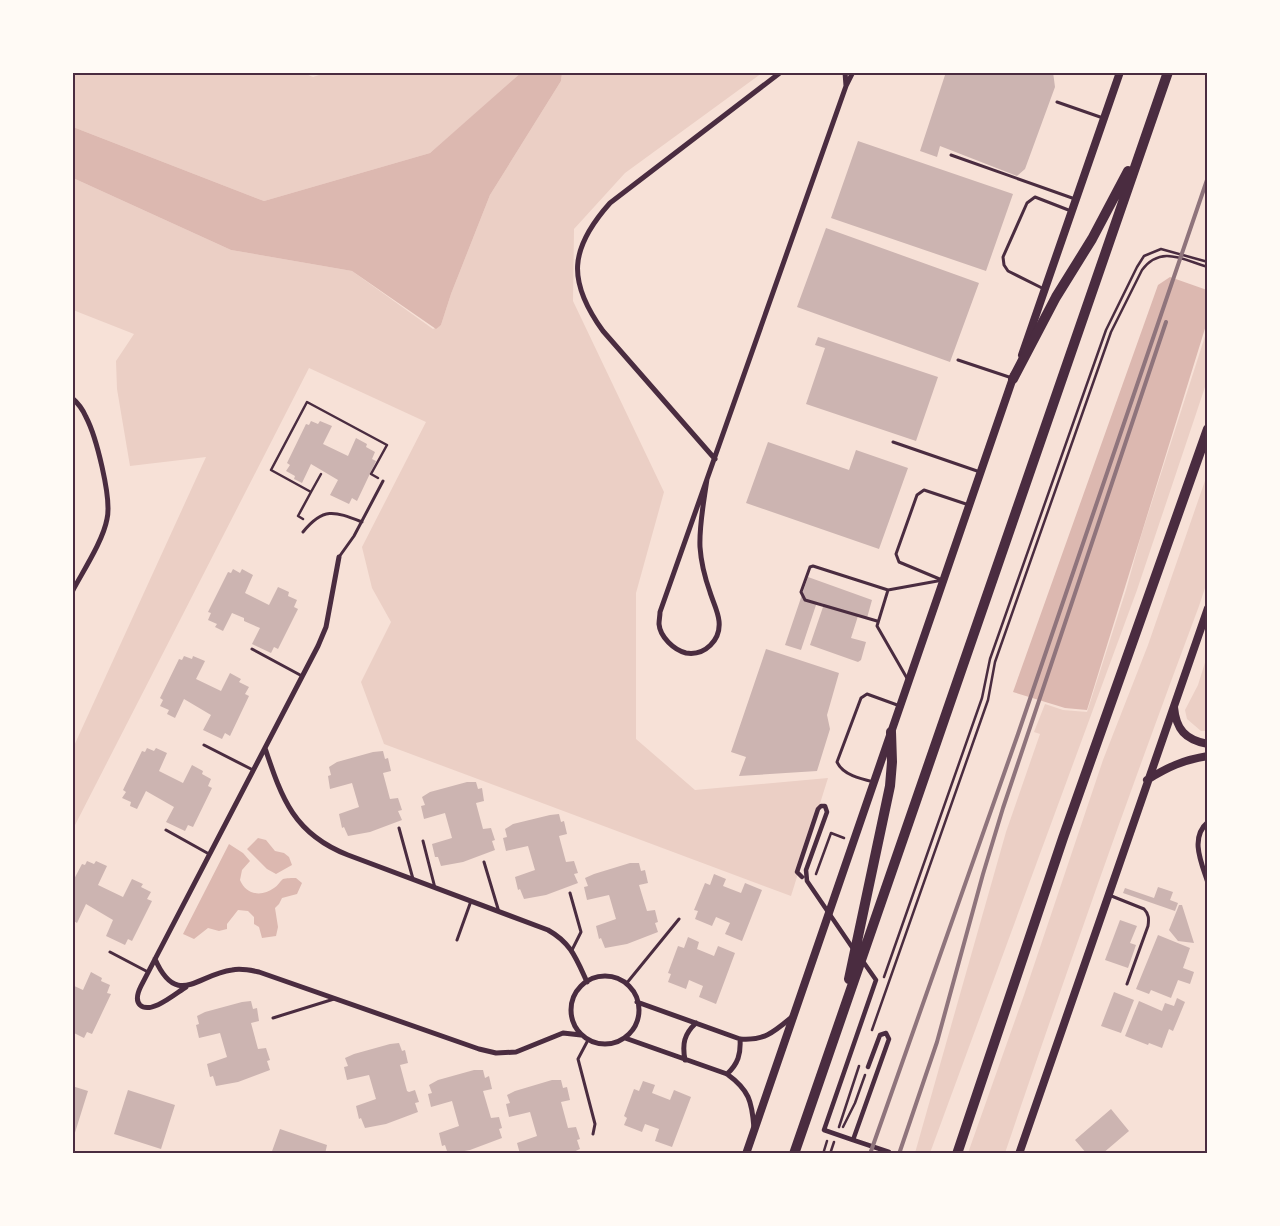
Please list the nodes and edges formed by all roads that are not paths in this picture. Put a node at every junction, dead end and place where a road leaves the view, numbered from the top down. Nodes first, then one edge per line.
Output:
1 (781, 72) edge
2 (845, 72) edge
3 (853, 72) edge
4 (1120, 72) edge
5 (1168, 72) edge
6 (846, 86) junction
7 (1058, 102) dead end
8 (1104, 118) junction
9 (1143, 144) junction
10 (951, 155) dead end
11 (1076, 199) junction
12 (1072, 211) junction
13 (1045, 289) junction
14 (958, 360) dead end
15 (1013, 379) junction
16 (72, 398) edge
17 (1208, 429) edge
18 (893, 442) dead end
19 (714, 459) junction
20 (981, 472) junction
21 (707, 479) junction
22 (384, 481) road end
23 (969, 506) junction
24 (362, 522) junction
25 (303, 532) dead end
26 (339, 557) joint
27 (944, 580) junction
28 (888, 590) junction
29 (72, 592) edge
30 (1208, 608) edge
31 (878, 621) junction
32 (252, 649) dead end
33 (302, 676) junction
34 (909, 682) junction
35 (1174, 704) junction
36 (900, 706) junction
37 (892, 732) junction
38 (1208, 744) edge
39 (204, 745) dead end
40 (265, 748) junction
41 (1208, 756) edge
42 (253, 770) junction
43 (1147, 780) junction
44 (874, 782) junction
45 (1208, 822) edge
46 (399, 828) dead end
47 (166, 830) dead end
48 (423, 841) dead end
49 (210, 854) junction
50 (484, 862) dead end
51 (802, 877) dead end
52 (413, 880) junction
53 (1208, 883) edge
54 (436, 888) junction
55 (570, 893) dead end
56 (1109, 895) junction
57 (471, 901) junction
58 (499, 912) junction
59 (679, 918) dead end
60 (457, 940) dead end
61 (572, 950) junction
62 (110, 952) dead end
63 (155, 959) junction
64 (148, 972) junction
65 (587, 982) junction
66 (626, 984) junction
67 (1127, 984) dead end
68 (186, 987) junction
69 (335, 998) junction
70 (637, 1002) junction
71 (794, 1016) junction
72 (273, 1018) dead end
73 (696, 1023) junction
74 (838, 1026) junction
75 (581, 1035) junction
76 (625, 1038) junction
77 (740, 1039) junction
78 (588, 1040) junction
79 (685, 1060) junction
80 (868, 1067) road end
81 (727, 1074) junction
82 (754, 1131) junction
83 (593, 1134) dead end
84 (853, 1140) junction
85 (891, 1153) edge
86 (746, 1154) edge
87 (794, 1154) edge
88 (957, 1154) edge
89 (1019, 1154) edge

1 - 19 street
2 - 6 street
3 - 6 street
4 - 8 main road
5 - 9 highway
6 - 19 street
7 - 8 lane
8 - 11 main road
9 - 15 highway
9 - 74 highway
10 - 11 lane
11 - 12 main road
12 - 13 main road
12 - 13 lane
13 - 15 main road
14 - 15 lane
15 - 20 main road
16 - 29 street
17 - 88 highway
18 - 20 lane
19 - 21 street
20 - 23 main road
21 - 21 street
22 - 24 lane
23 - 27 main road
23 - 27 lane
24 - 25 lane
24 - 26 lane
26 - 33 street
27 - 28 lane
27 - 34 main road
28 - 31 lane
28 - 31 lane
30 - 35 main road
31 - 34 lane
32 - 33 lane
33 - 40 street
34 - 36 main road
35 - 38 main road
35 - 43 main road
36 - 37 main road
36 - 44 lane
37 - 44 main road
37 - 74 highway
39 - 42 lane
40 - 42 street
40 - 52 street
41 - 43 main road
42 - 49 street
43 - 56 main road
44 - 71 main road
45 - 53 street
46 - 52 lane
47 - 49 lane
48 - 54 lane
49 - 63 street
50 - 58 lane
51 - 84 street
52 - 54 street
54 - 57 street
55 - 61 lane
56 - 67 lane
56 - 89 main road
57 - 58 street
57 - 60 lane
58 - 61 street
59 - 66 lane
61 - 65 street
62 - 64 lane
63 - 64 street
63 - 68 street
64 - 68 street
65 - 66 street
65 - 75 street
66 - 70 street
68 - 69 street
69 - 72 lane
69 - 75 street
70 - 73 street
70 - 76 street
71 - 77 street
71 - 82 main road
73 - 77 street
73 - 79 street
74 - 87 highway
75 - 78 street
76 - 78 street
76 - 79 street
77 - 81 street
78 - 83 lane
79 - 81 street
80 - 84 street
81 - 82 street
82 - 86 main road
84 - 85 street

